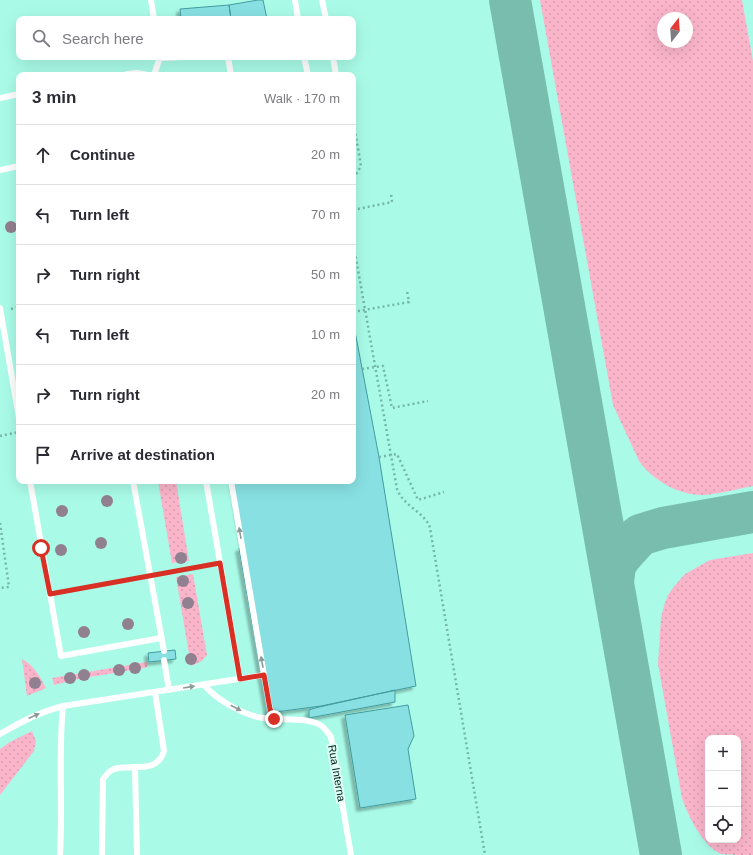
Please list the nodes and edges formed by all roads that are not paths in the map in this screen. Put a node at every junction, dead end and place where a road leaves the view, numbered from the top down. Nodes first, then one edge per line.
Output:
1 (151, 0) edge
2 (295, 0) edge
3 (322, 0) edge
4 (154, 16) edge
5 (298, 16) edge
6 (325, 16) edge
7 (159, 60) edge
8 (228, 60) edge
9 (305, 60) edge
10 (334, 60) edge
11 (155, 72) edge
12 (230, 72) edge
13 (307, 72) edge
14 (336, 72) edge
15 (16, 95) edge
16 (0, 98) edge
17 (16, 167) edge
18 (0, 170) edge
19 (0, 308) edge
20 (16, 401) edge
21 (31, 484) edge
22 (134, 484) edge
23 (207, 484) edge
24 (232, 484) edge
25 (161, 638) junction
26 (164, 651) dead end
27 (164, 660) dead end
28 (264, 675) junction
29 (240, 679) junction
30 (204, 685) junction
31 (169, 690) junction
32 (155, 692) junction
33 (63, 706) junction
34 (274, 719) junction
35 (0, 734) edge
36 (135, 767) junction
37 (60, 855) edge
38 (102, 855) edge
39 (137, 855) edge
40 (351, 855) edge

1 - 4 lane
2 - 5 lane
3 - 6 lane
7 - 11 lane
8 - 12 lane
9 - 13 lane
10 - 14 lane
15 - 16 lane
17 - 18 lane
19 - 20 lane
21 - 25 lane
22 - 25 lane
23 - 29 lane
28 -> 24 lane
25 - 26 lane
27 - 31 lane
28 - 29 lane
28 - 34 lane
29 - 30 lane
31 -> 30 lane
30 -> 34 lane, Rua Interna
31 - 32 lane
32 - 33 lane
32 - 36 lane
35 -> 33 lane
33 - 37 lane
34 - 40 lane, Rua Interna
36 - 38 lane
36 - 39 lane

